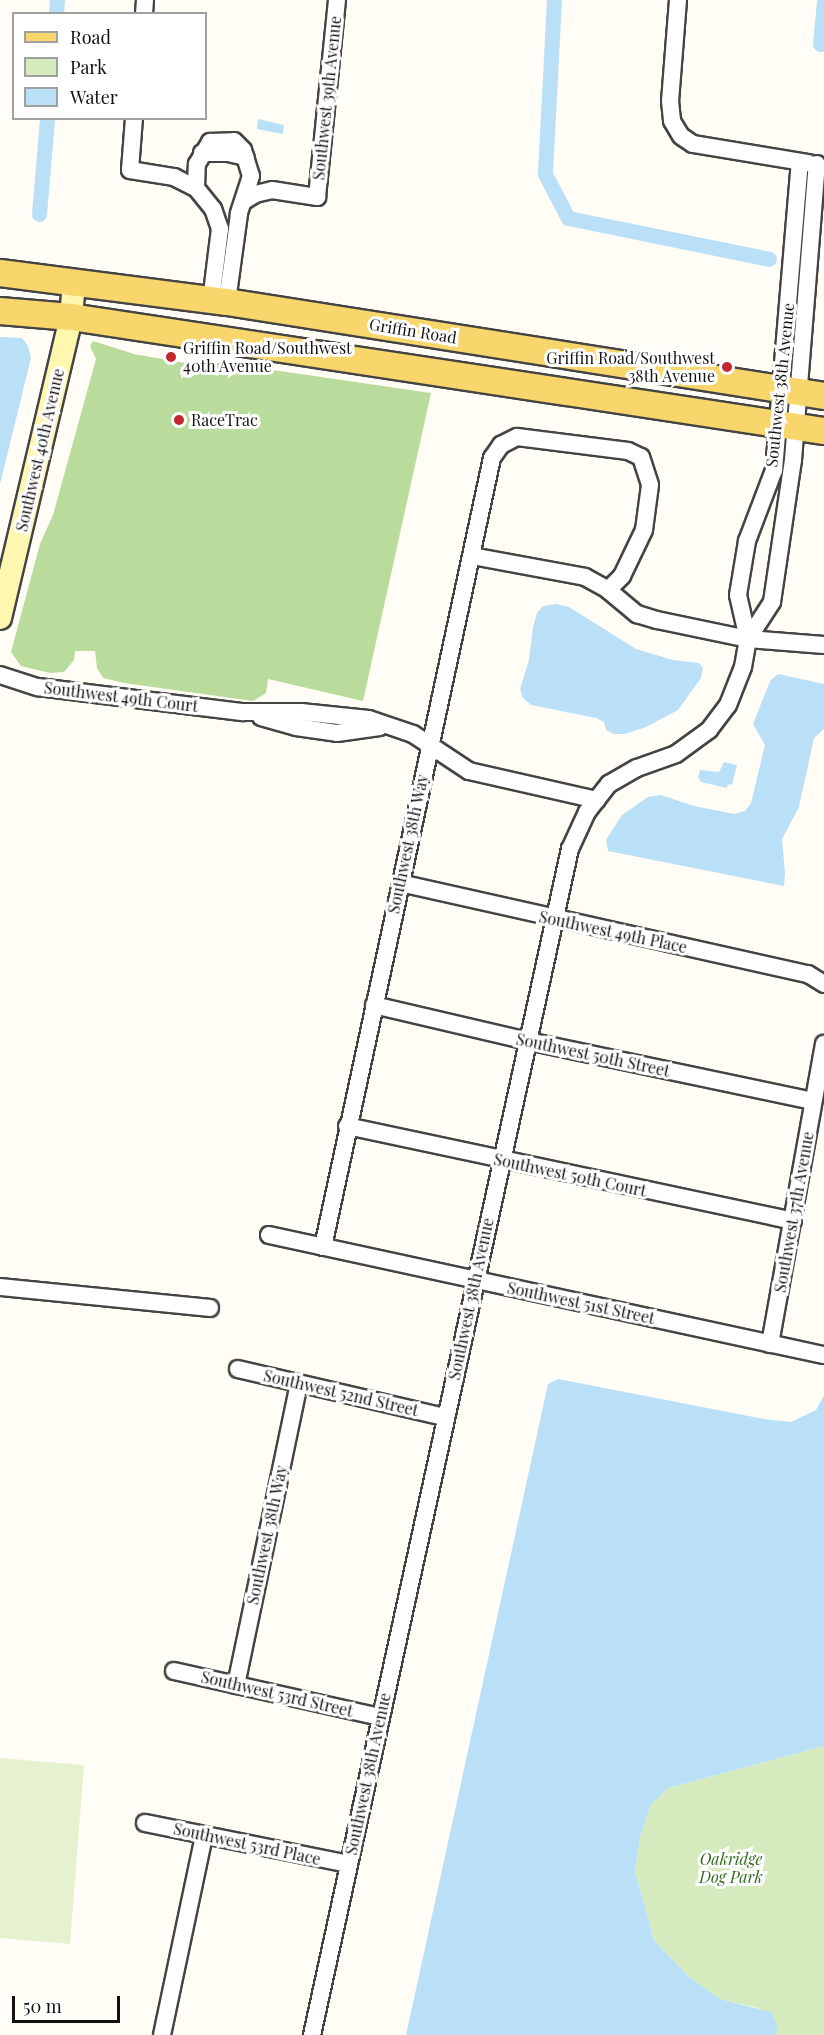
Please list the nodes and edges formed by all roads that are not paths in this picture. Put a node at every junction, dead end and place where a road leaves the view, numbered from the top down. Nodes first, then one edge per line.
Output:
1 (337, 0) edge
2 (678, 0) edge
3 (134, 120) edge
4 (199, 158) junction
5 (800, 162) junction
6 (821, 164) edge
7 (251, 176) junction
8 (174, 177) junction
9 (196, 188) junction
10 (272, 190) junction
11 (244, 201) junction
12 (0, 273) edge
13 (74, 282) junction
14 (219, 301) junction
15 (0, 311) edge
16 (71, 317) junction
17 (801, 393) edge
18 (787, 426) junction
19 (824, 432) edge
20 (471, 556) junction
21 (608, 590) junction
22 (0, 618) edge
23 (748, 639) junction
24 (824, 645) edge
25 (0, 675) edge
26 (429, 744) junction
27 (597, 800) junction
28 (400, 883) junction
29 (553, 919) junction
30 (824, 984) edge
31 (374, 1005) junction
32 (528, 1041) junction
33 (824, 1044) edge
34 (813, 1101) junction
35 (347, 1126) junction
36 (501, 1161) junction
37 (793, 1221) junction
38 (269, 1234) dead end
39 (323, 1247) junction
40 (476, 1281) junction
41 (0, 1287) edge
42 (210, 1308) dead end
43 (770, 1344) junction
44 (823, 1355) edge
45 (238, 1369) dead end
46 (299, 1384) junction
47 (445, 1417) junction
48 (174, 1671) dead end
49 (236, 1685) junction
50 (380, 1717) junction
51 (145, 1823) dead end
52 (204, 1835) junction
53 (349, 1864) junction
54 (162, 2035) edge
55 (312, 2035) edge

1 - 10 street, Southwest 39th Avenue
2 - 5 street
3 - 8 street
4 - 7 street
4 - 8 street
4 - 9 street
5 - 6 street
5 - 17 street, Southwest 38th Avenue
6 - 17 street, Southwest 38th Avenue
7 - 10 street
7 - 11 street
8 - 9 street
9 - 14 street
10 - 11 street
11 - 14 street
12 - 13 main road, Griffin Road
13 - 14 main road, Griffin Road
13 - 16 street, Southwest 40th Avenue
14 - 17 main road, Griffin Road
15 - 16 main road
16 - 18 main road
16 - 22 street, Southwest 40th Avenue
17 - 18 street, Southwest 38th Avenue
18 - 19 main road
18 - 23 street, Southwest 38th Avenue
18 - 23 street, Southwest 38th Avenue
20 - 21 street
20 - 21 street, Southwest 38th Way
20 - 26 street, Southwest 38th Way
21 - 23 street
23 - 24 street
23 - 27 street, Southwest 38th Avenue
25 - 26 street, Southwest 49th Court
26 - 27 street, Southwest 49th Court
26 - 28 street, Southwest 38th Way
27 - 29 street, Southwest 38th Avenue
28 - 29 street, Southwest 49th Place
28 - 31 street, Southwest 38th Way
29 - 30 street, Southwest 49th Place
29 - 32 street, Southwest 38th Avenue
31 - 32 street, Southwest 50th Street
31 - 35 street, Southwest 38th Way
32 - 34 street, Southwest 50th Street
32 - 36 street, Southwest 38th Avenue
33 - 34 street, Southwest 37th Avenue
34 - 37 street, Southwest 37th Avenue
35 - 36 street, Southwest 50th Court
35 - 39 street, Southwest 38th Way
36 - 37 street, Southwest 50th Court
36 - 40 street, Southwest 38th Avenue
37 - 43 street, Southwest 37th Avenue
38 - 39 street, Southwest 51st Street
39 - 40 street, Southwest 51st Street
40 - 43 street, Southwest 51st Street
40 - 47 street, Southwest 38th Avenue
41 - 42 street
43 - 44 street, Southwest 51st Street
45 - 46 street, Southwest 52nd Street
46 - 47 street, Southwest 52nd Street
46 - 49 street, Southwest 38th Way
47 - 50 street, Southwest 38th Avenue
48 - 49 street, Southwest 53rd Street
49 - 50 street, Southwest 53rd Street
50 - 53 street, Southwest 38th Avenue
51 - 52 street, Southwest 53rd Place
52 - 53 street, Southwest 53rd Place
52 - 54 street
53 - 55 street, Southwest 38th Avenue

